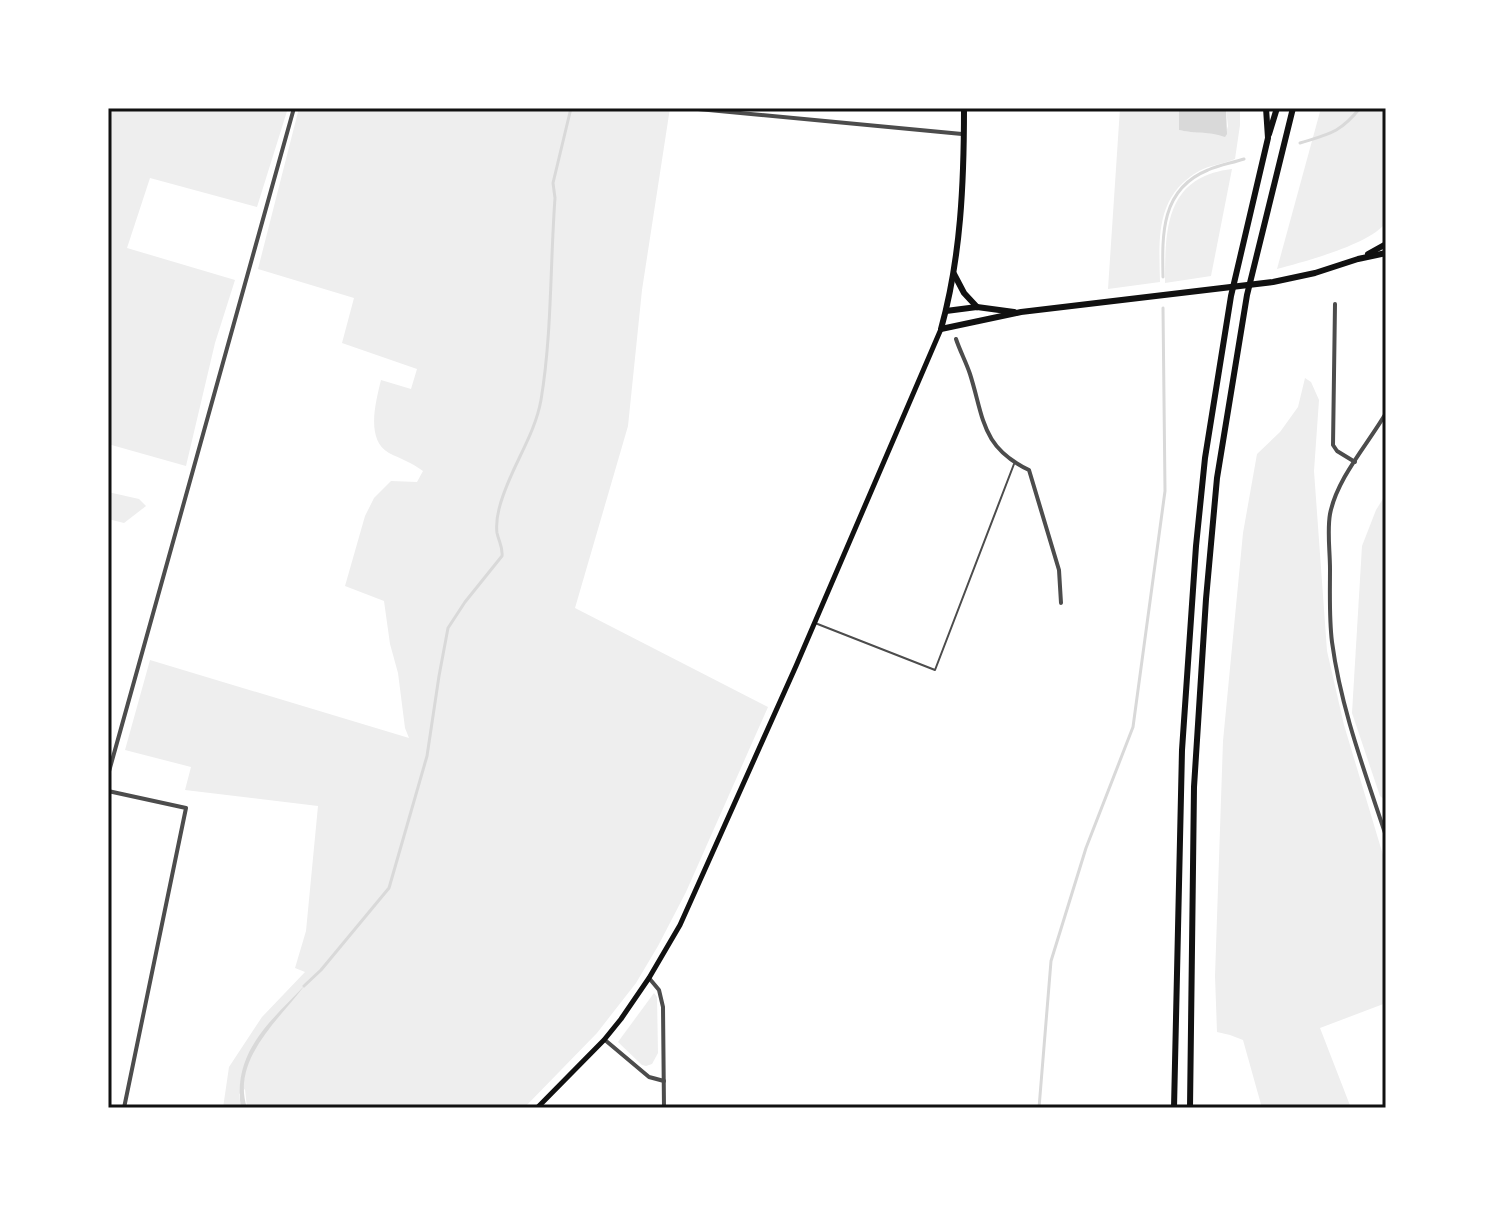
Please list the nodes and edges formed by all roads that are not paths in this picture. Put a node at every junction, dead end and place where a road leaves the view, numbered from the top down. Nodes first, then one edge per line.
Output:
1 (294, 108) edge
2 (964, 108) edge
3 (1266, 108) edge
4 (1277, 108) edge
5 (1293, 108) edge
6 (698, 109) edge
7 (964, 135) junction
8 (1268, 138) junction
9 (1386, 244) edge
10 (1386, 253) edge
11 (1358, 259) junction
12 (954, 274) junction
13 (1335, 304) dead end
14 (977, 307) junction
15 (946, 311) junction
16 (1021, 312) junction
17 (941, 329) junction
18 (956, 339) dead end
19 (1386, 413) edge
20 (1355, 462) junction
21 (1015, 463) junction
22 (1061, 603) dead end
23 (814, 623) junction
24 (108, 775) edge
25 (108, 791) edge
26 (1386, 836) edge
27 (649, 978) junction
28 (604, 1040) junction
29 (664, 1081) junction
30 (124, 1108) edge
31 (537, 1108) edge
32 (664, 1108) edge
33 (1174, 1108) edge
34 (1190, 1108) edge

1 - 24 street
2 - 7 main road
3 - 8 main road
4 - 8 main road
5 - 34 main road
6 - 7 street
7 - 12 main road
8 - 33 main road
9 - 11 main road
10 - 11 main road
11 - 16 main road
12 - 14 main road
12 - 15 main road
13 - 20 street
14 - 15 main road
14 - 16 main road
15 - 17 main road
16 - 17 main road
17 - 23 main road
18 - 21 street
19 - 20 street
20 - 26 street
21 - 22 street
21 - 23 lane
23 - 27 main road
25 - 30 street
27 - 28 main road
27 - 29 street
28 - 29 street
28 - 31 main road
29 - 32 street

